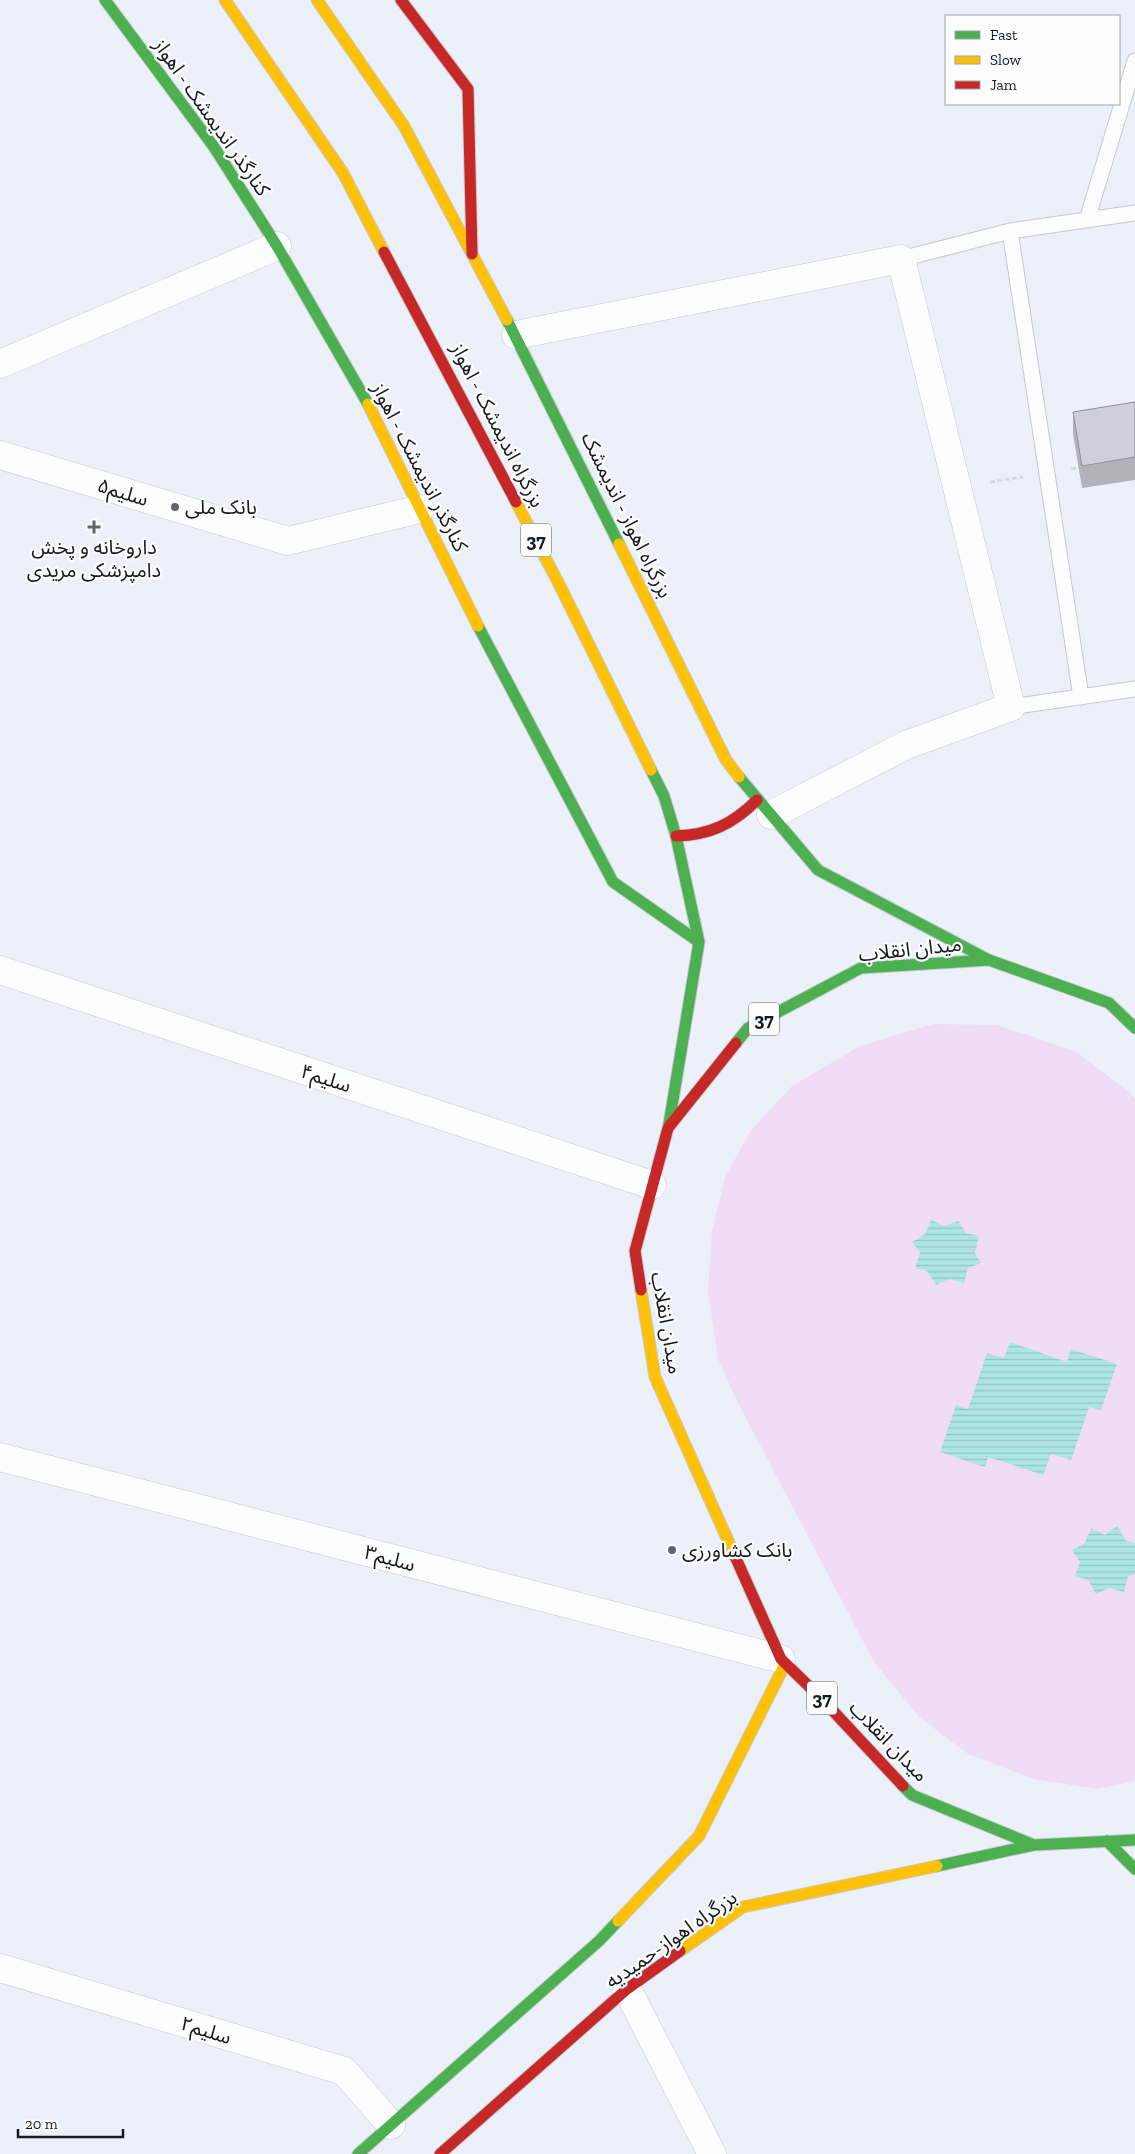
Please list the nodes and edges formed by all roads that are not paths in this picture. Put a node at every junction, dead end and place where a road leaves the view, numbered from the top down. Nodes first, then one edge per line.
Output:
1 (105, 0) edge
2 (224, 0) edge
3 (317, 0) edge
4 (401, 0) edge
5 (1135, 61) edge
6 (1135, 214) edge
7 (1087, 220) junction
8 (1010, 231) junction
9 (277, 246) junction
10 (472, 254) junction
11 (901, 259) junction
12 (516, 335) junction
13 (0, 364) edge
14 (0, 455) edge
15 (420, 509) junction
16 (1135, 690) edge
17 (1081, 697) junction
18 (1011, 707) junction
19 (764, 808) junction
20 (676, 836) junction
21 (699, 942) junction
22 (989, 960) junction
23 (0, 970) edge
24 (1135, 1028) edge
25 (668, 1128) junction
26 (652, 1185) junction
27 (0, 1457) edge
28 (783, 1661) junction
29 (1135, 1840) edge
30 (1107, 1841) junction
31 (1034, 1845) junction
32 (1135, 1869) edge
33 (0, 1968) edge
34 (627, 1989) junction
35 (391, 2125) junction
36 (358, 2154) edge
37 (440, 2154) edge
38 (712, 2154) edge

1 - 9 main road, کنارگذر اندیمشک - اهواز
2 - 20 main road, بزرگراه اندیمشک - اهواز / 37
3 - 10 main road, بزرگراه اهواز - اندیمشک / 37
4 - 10 main road
5 - 7 lane
6 - 7 lane
7 - 8 lane
8 - 11 lane
8 - 17 lane
9 - 13 street
9 - 15 main road, کنارگذر اندیمشک - اهواز
10 - 12 main road, بزرگراه اهواز - اندیمشک / 37
11 - 12 street
11 - 18 street
12 - 19 main road, بزرگراه اهواز - اندیمشک / 37
14 - 15 street, سلیم۵
15 - 21 main road, کنارگذر اندیمشک - اهواز
16 - 17 lane
17 - 18 lane
18 - 19 street
19 - 20 main road
19 - 22 main road, بزرگراه اهواز - اندیمشک / 37
20 - 21 main road, بزرگراه اندیمشک - اهواز / 37
21 - 25 main road, بزرگراه اندیمشک - اهواز / 37
22 - 24 main road, میدان انقلاب / 37
22 - 25 main road, میدان انقلاب / 37
23 - 26 street, سلیم۴
25 - 26 main road, میدان انقلاب / 37
26 - 28 main road, میدان انقلاب / 37
27 - 28 street, سلیم۳
28 - 31 main road, میدان انقلاب / 37
28 - 35 main road, بزرگراه اهواز-حمیدیه
29 - 30 main road, میدان انقلاب / 37
30 - 31 main road, میدان انقلاب / 37
30 - 32 main road
31 - 34 main road, بزرگراه اهواز-حمیدیه
33 - 35 street, سلیم۲
34 - 37 main road, بزرگراه اهواز-حمیدیه
34 - 38 street
35 - 36 main road, بزرگراه اهواز-حمیدیه

